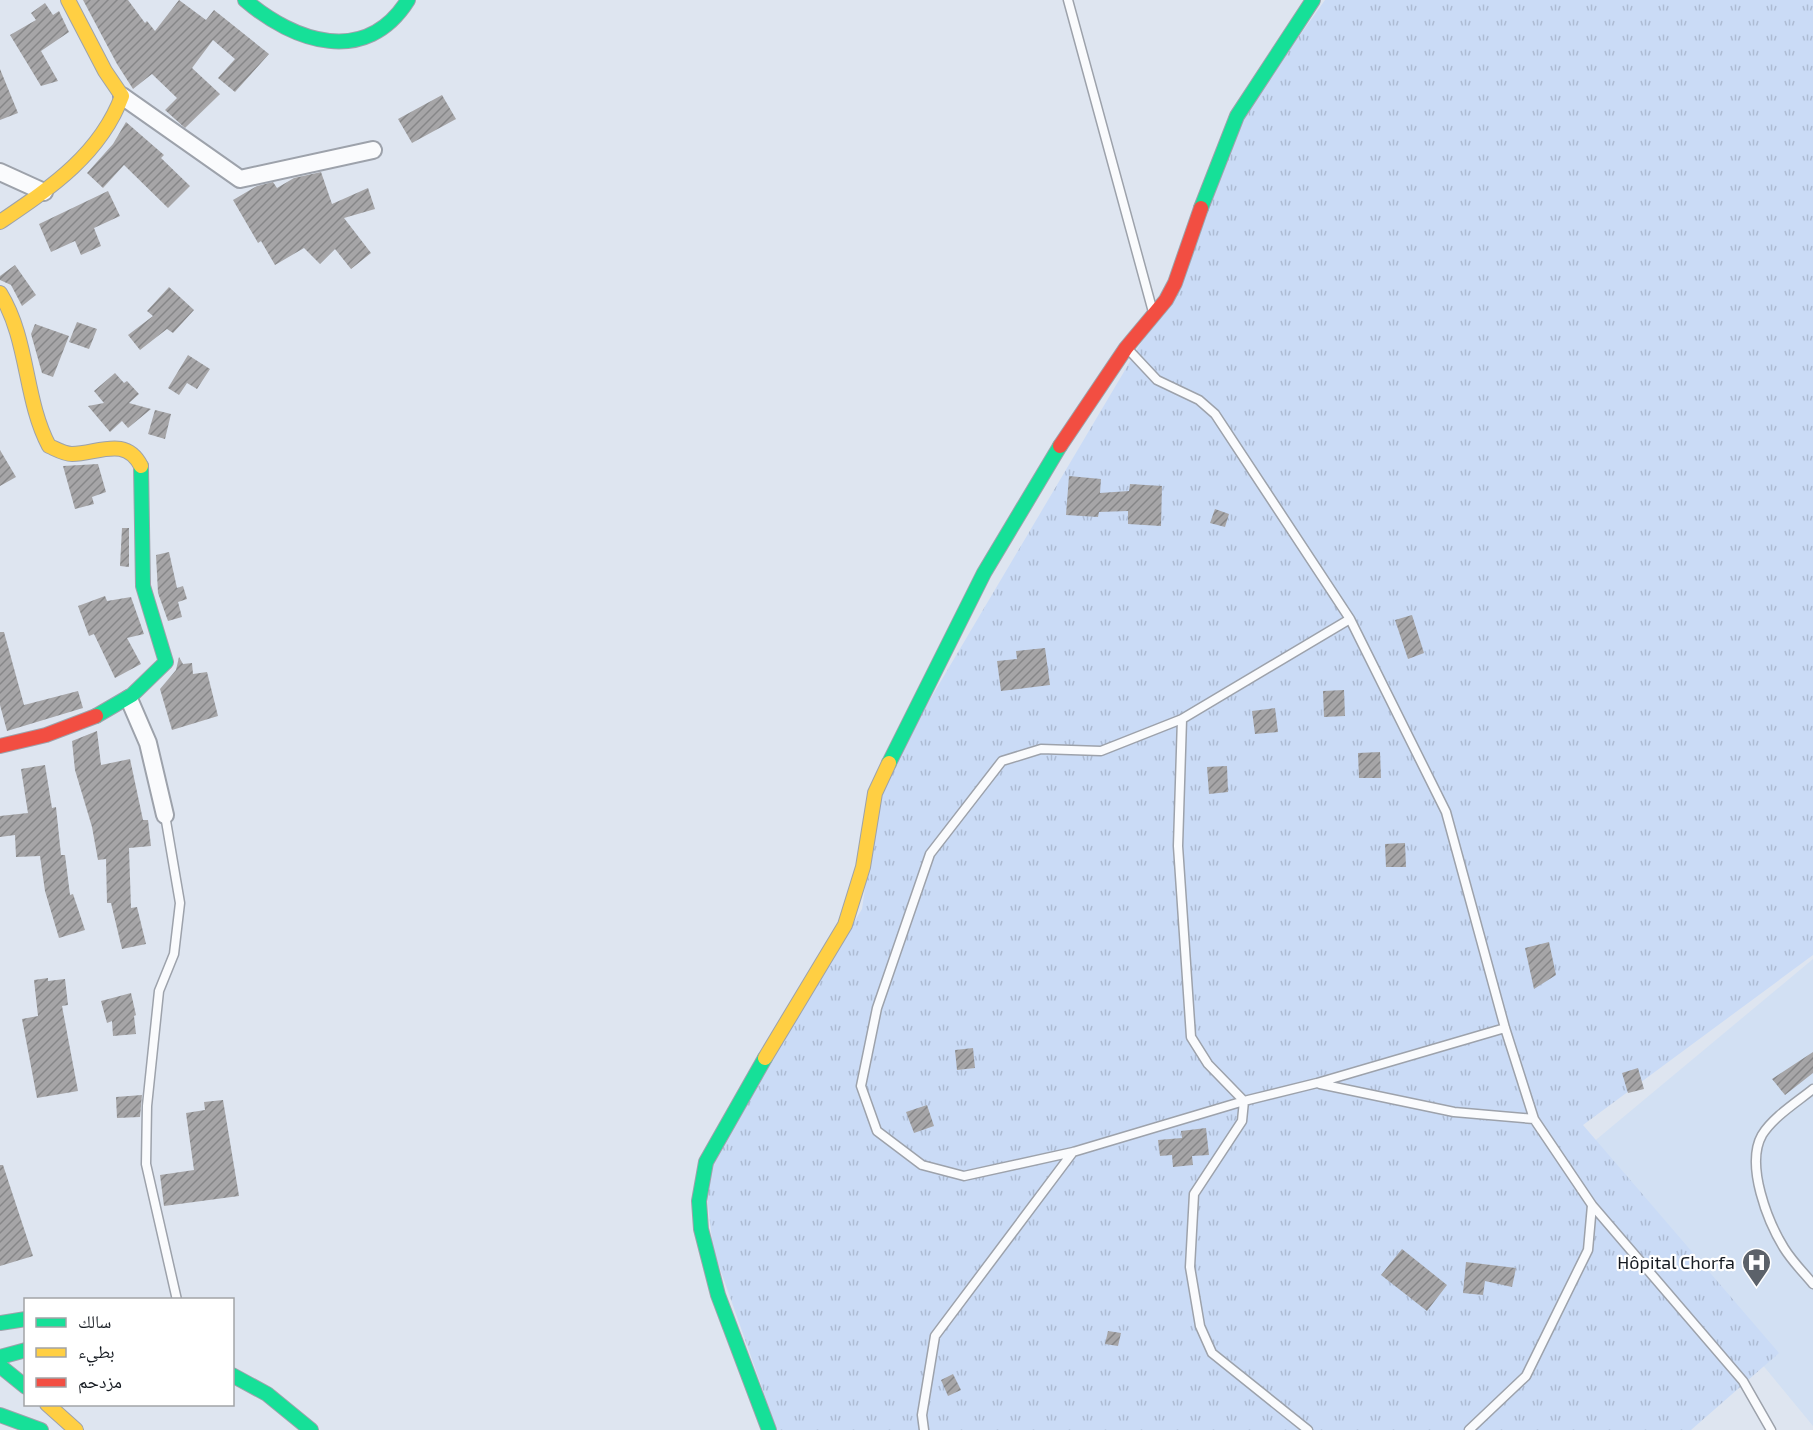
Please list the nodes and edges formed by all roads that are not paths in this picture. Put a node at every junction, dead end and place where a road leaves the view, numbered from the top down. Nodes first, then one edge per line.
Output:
1 (68, 0) edge
2 (245, 0) edge
3 (408, 0) edge
4 (1068, 0) edge
5 (1313, 0) edge
6 (122, 96) junction
7 (373, 150) dead end
8 (0, 172) edge
9 (44, 192) junction
10 (0, 222) edge
11 (0, 293) edge
12 (1154, 316) junction
13 (1126, 348) junction
14 (1350, 619) junction
15 (129, 699) junction
16 (1182, 719) junction
17 (0, 746) edge
18 (165, 815) joint
19 (1505, 1028) junction
20 (1317, 1083) junction
21 (1813, 1089) edge
22 (1244, 1101) junction
23 (1534, 1119) junction
24 (1073, 1152) junction
25 (1592, 1205) junction
26 (1813, 1284) edge
27 (177, 1298) edge
28 (24, 1319) edge
29 (0, 1323) edge
30 (24, 1350) edge
31 (0, 1356) edge
32 (0, 1366) edge
33 (234, 1376) edge
34 (24, 1385) edge
35 (49, 1406) edge
36 (0, 1415) edge
37 (41, 1430) edge
38 (76, 1430) edge
39 (310, 1430) edge
40 (769, 1430) edge
41 (924, 1430) edge
42 (1308, 1430) edge
43 (1468, 1430) edge
44 (1772, 1430) edge

1 - 6 street
2 - 3 street
4 - 12 lane
5 - 12 street
6 - 7 street
6 - 9 street
8 - 9 street
9 - 10 street
11 - 15 street
12 - 13 street
13 - 14 lane
13 - 40 street
14 - 16 lane
14 - 19 lane
15 - 17 street
15 - 18 street
16 - 22 lane
16 - 24 lane
18 - 27 lane
19 - 20 lane
19 - 23 lane
20 - 22 lane
20 - 23 lane
21 - 26 lane
22 - 24 lane
22 - 42 lane
23 - 25 lane
24 - 41 lane
25 - 43 lane
25 - 44 lane
28 - 29 street
30 - 31 street
32 - 34 street
33 - 39 street
35 - 38 street
36 - 37 street

